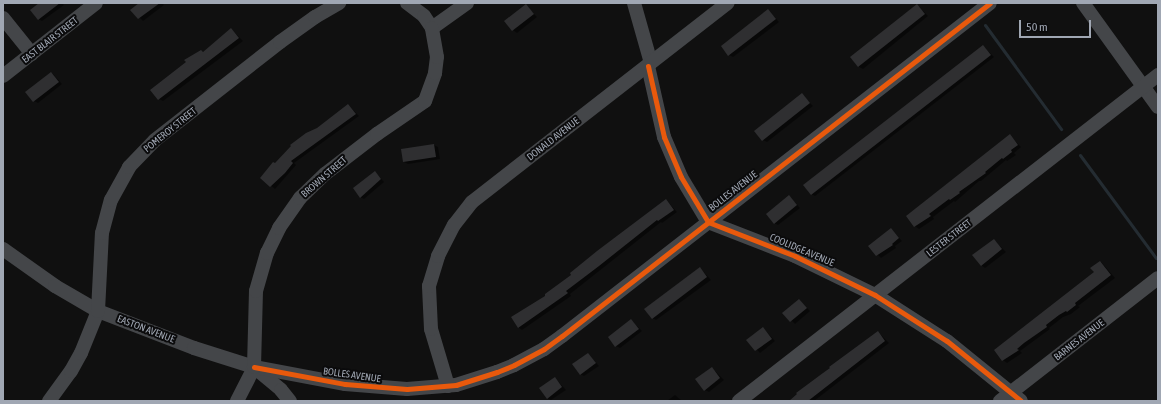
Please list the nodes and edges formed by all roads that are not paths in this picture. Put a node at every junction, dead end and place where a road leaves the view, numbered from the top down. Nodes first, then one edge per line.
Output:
1 (96, 3) edge
2 (340, 3) edge
3 (407, 3) edge
4 (467, 3) edge
5 (634, 3) edge
6 (728, 3) edge
7 (990, 3) edge
8 (1083, 3) edge
9 (3, 18) edge
10 (432, 28) junction
11 (32, 54) junction
12 (650, 64) junction
13 (1158, 75) edge
14 (3, 76) edge
15 (1143, 87) junction
16 (1158, 107) edge
17 (708, 222) junction
18 (3, 249) edge
19 (1158, 278) edge
20 (875, 295) junction
21 (98, 311) junction
22 (254, 367) junction
23 (452, 386) junction
24 (1016, 396) edge
25 (49, 401) edge
26 (238, 401) edge
27 (290, 401) edge
28 (739, 401) edge
29 (1000, 401) edge

1 - 11 street, EAST BLAIR STREET
2 - 21 street, POMEROY STREET
3 - 10 street
4 - 10 street
5 - 12 street
6 - 12 street, DONALD AVENUE
7 - 17 street, BOLLES AVENUE
8 - 15 street
9 - 11 street
10 - 22 street, BROWN STREET
11 - 14 street, EAST BLAIR STREET
12 - 17 street
12 - 23 street, DONALD AVENUE
13 - 15 street, LESTER STREET
15 - 16 street
15 - 20 street, LESTER STREET
17 - 20 street, COOLIDGE AVENUE
17 - 23 street, BOLLES AVENUE
18 - 21 street, EASTON AVENUE
19 - 24 street, BARNES AVENUE
20 - 24 street, COOLIDGE AVENUE
20 - 28 street, LESTER STREET
21 - 22 street, EASTON AVENUE
21 - 25 street, POMEROY STREET
22 - 23 street, BOLLES AVENUE
22 - 26 street, BROWN STREET
22 - 27 street, EASTON AVENUE
24 - 29 street, BARNES AVENUE

